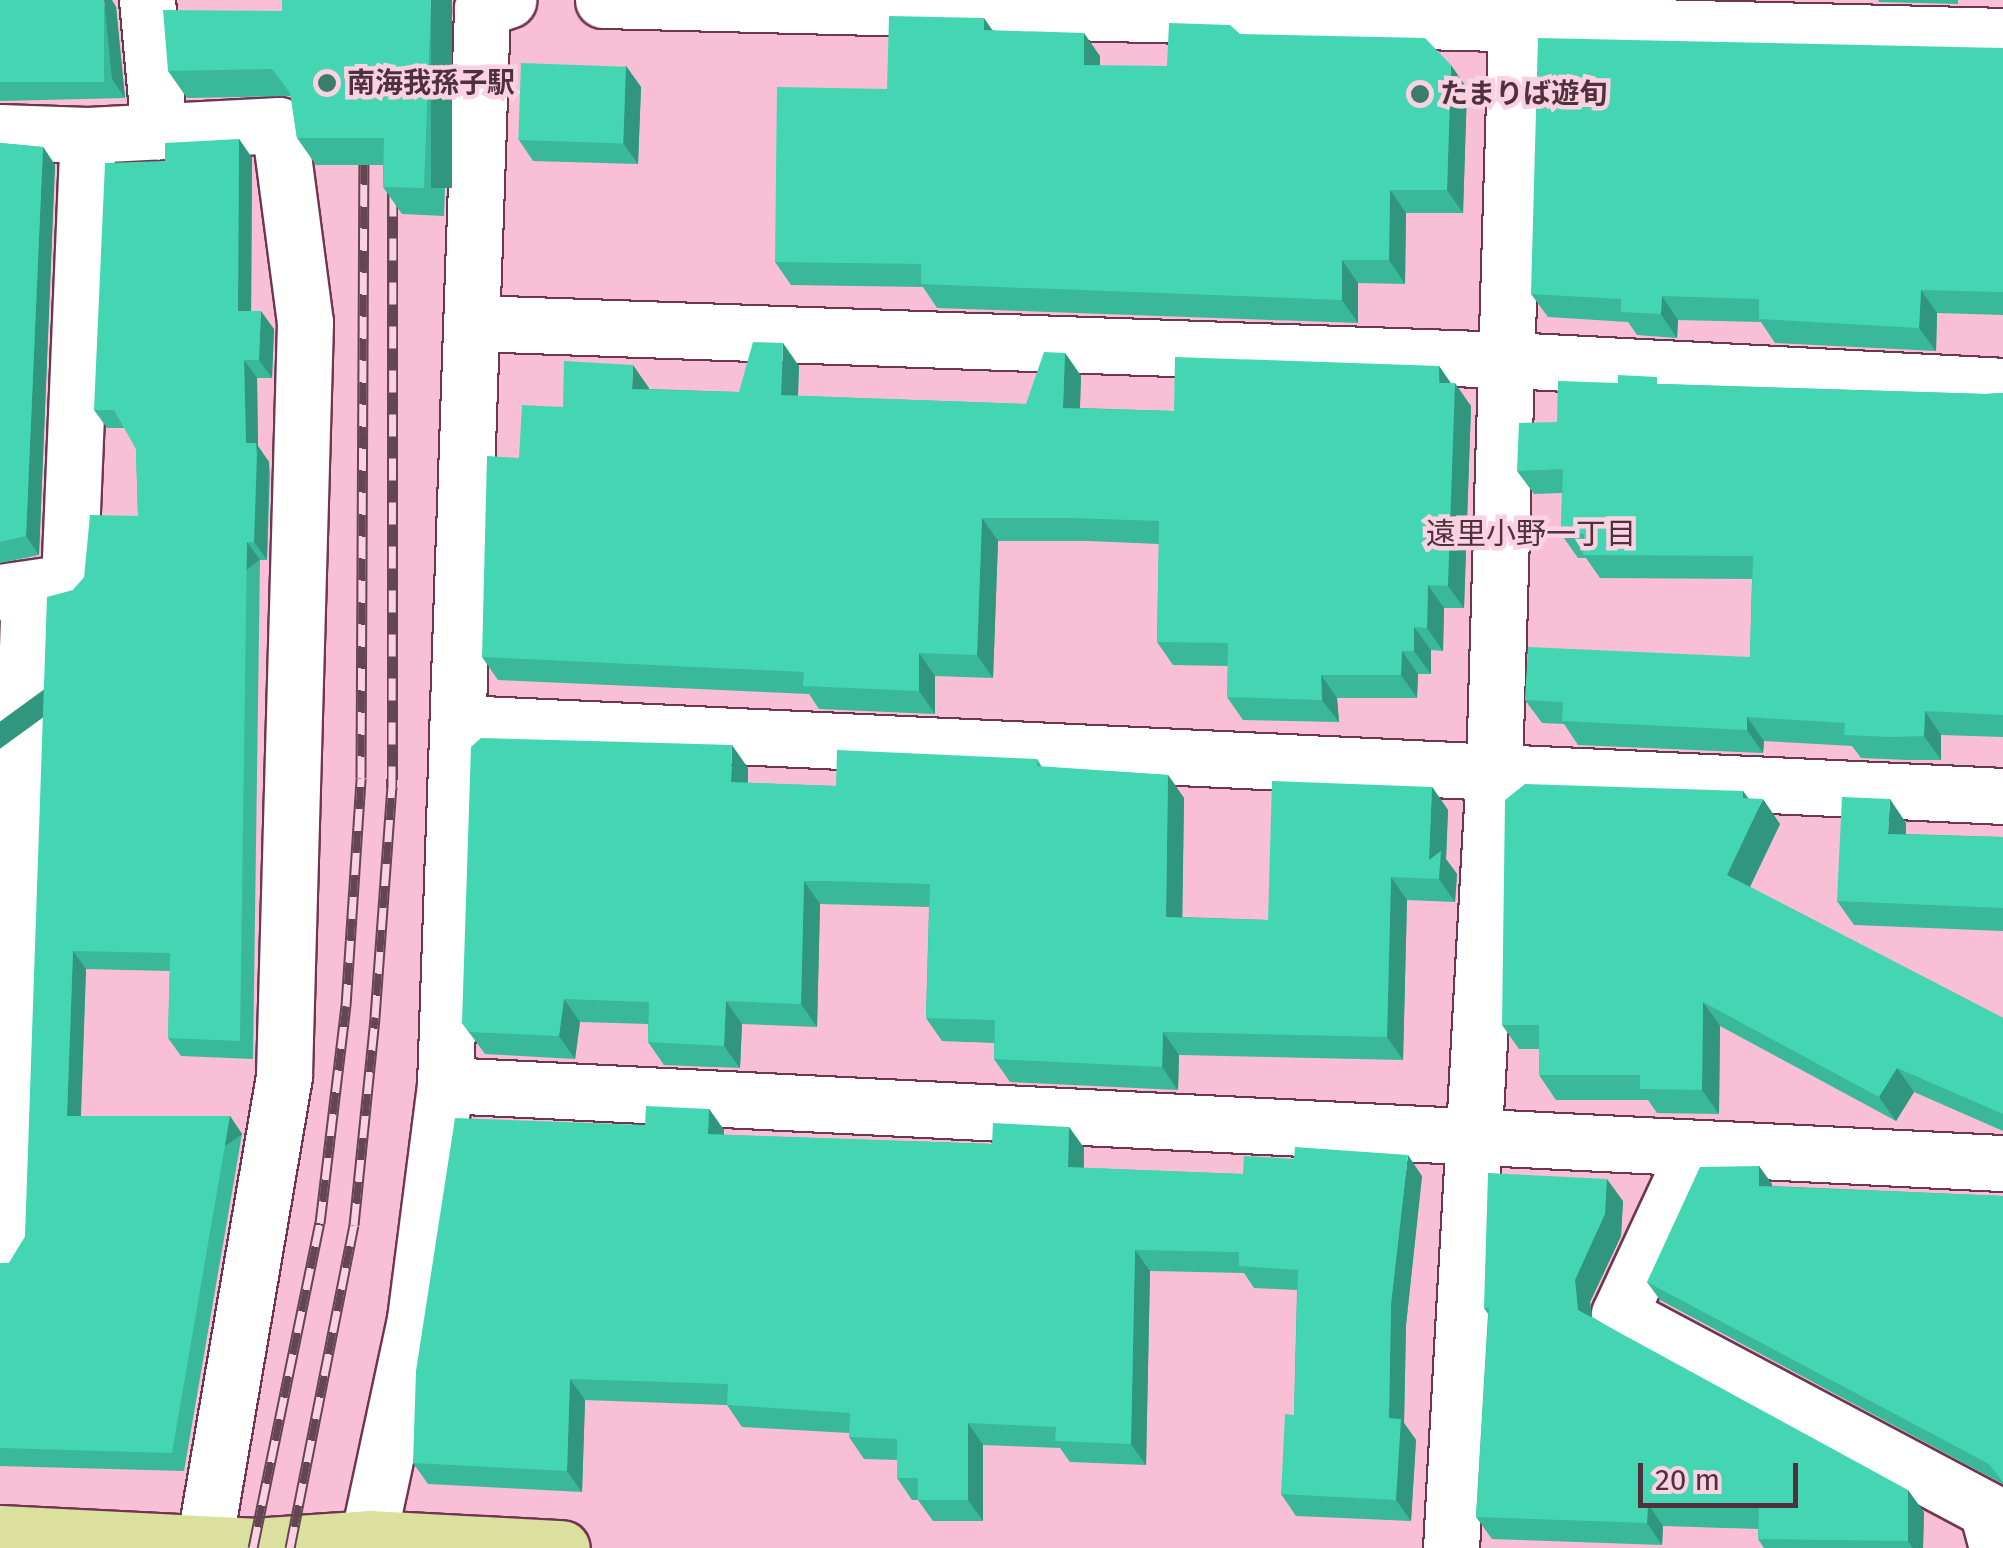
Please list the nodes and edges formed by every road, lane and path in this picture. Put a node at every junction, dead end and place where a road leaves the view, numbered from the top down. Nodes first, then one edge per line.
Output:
1 (147, 0) edge
2 (508, 0) edge
3 (602, 0) edge
4 (715, 2) edge
5 (1516, 13) edge
6 (2003, 36) edge
7 (159, 131) junction
8 (0, 132) edge
9 (88, 135) junction
10 (474, 323) junction
11 (1508, 360) junction
12 (2003, 386) edge
13 (14, 590) edge
14 (461, 723) junction
15 (1494, 769) junction
16 (2003, 796) edge
17 (445, 1085) junction
18 (1476, 1138) junction
19 (1696, 1149) junction
20 (2003, 1163) edge
21 (0, 1254) edge
22 (0, 1533) edge
23 (367, 1543) edge
24 (204, 1546) edge
25 (562, 1548) edge
26 (1451, 1548) edge
27 (1997, 1548) edge

1 - 7 street
2 - 10 street
3 - 4 street
4 - 5 street
5 - 6 street
5 - 11 street
7 - 9 street
7 - 24 street
8 - 9 street
9 - 13 street
10 - 11 street
10 - 14 street
11 - 12 street
11 - 15 street
13 - 21 street
14 - 15 street
14 - 17 street
15 - 16 street
15 - 18 street
17 - 18 street
17 - 23 street
18 - 19 street
18 - 26 street
19 - 20 street
19 - 27 street
22 - 24 main road
23 - 24 main road
23 - 25 main road

